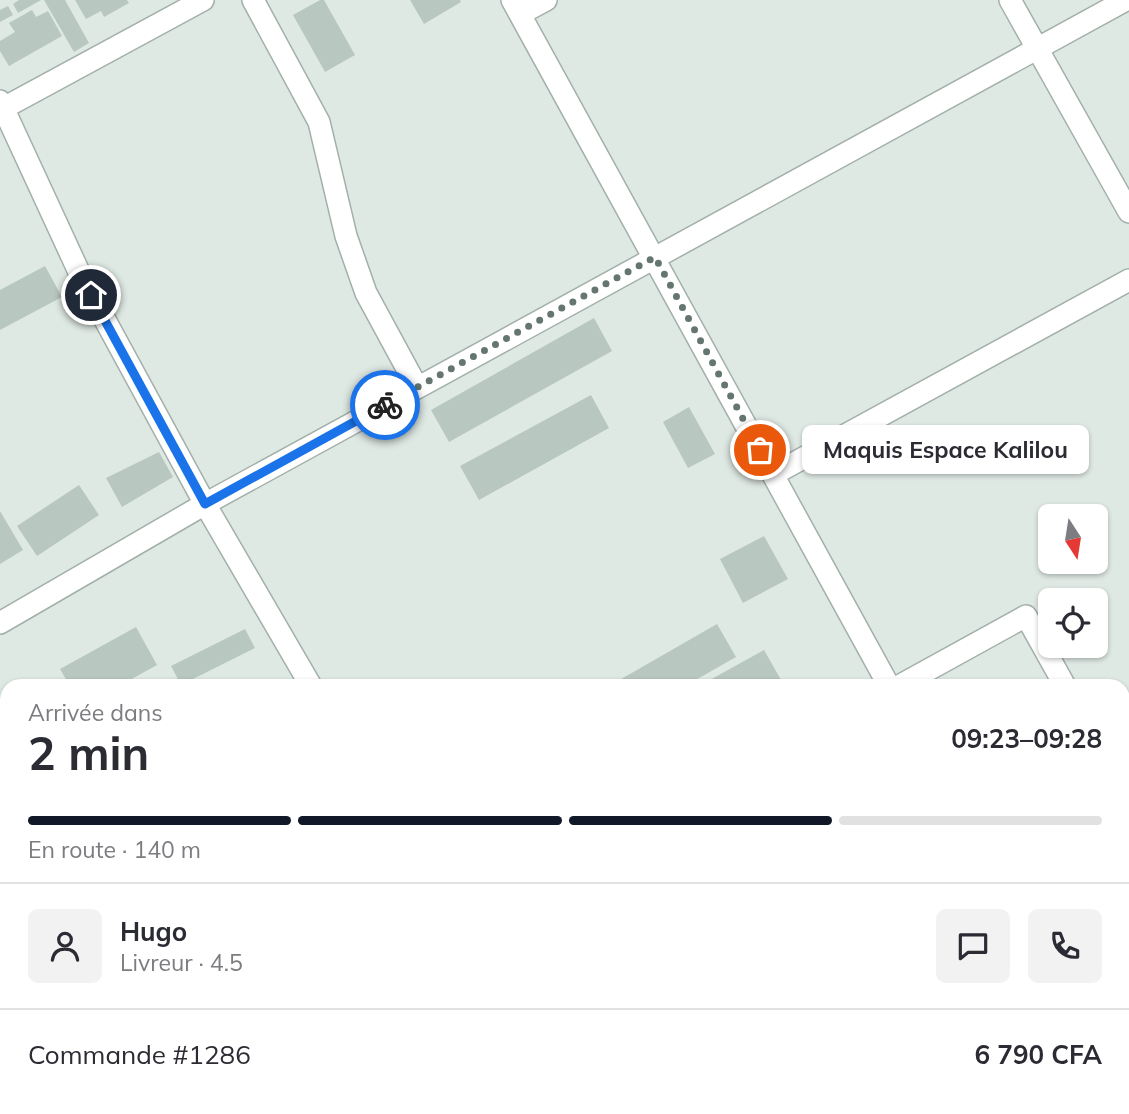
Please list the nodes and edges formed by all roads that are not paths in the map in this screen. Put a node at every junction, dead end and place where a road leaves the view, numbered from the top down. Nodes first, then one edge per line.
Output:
1 (203, 0) edge
2 (253, 0) edge
3 (546, 0) edge
4 (1010, 0) edge
5 (1126, 0) edge
6 (516, 7) edge
7 (1038, 48) junction
8 (1, 106) edge
9 (1129, 212) edge
10 (655, 257) junction
11 (1129, 280) edge
12 (417, 387) junction
13 (774, 474) junction
14 (205, 504) junction
15 (0, 623) edge
16 (307, 679) edge
17 (885, 679) edge
18 (912, 679) edge
19 (1061, 679) edge

1 - 8 street
2 - 12 street
3 - 6 street
4 - 7 street
5 - 7 street
6 - 10 street
7 - 9 street
7 - 10 street
8 - 14 street
10 - 12 street
10 - 13 street
11 - 13 street
12 - 14 street
13 - 17 street
14 - 15 street
14 - 16 street
18 - 19 street

